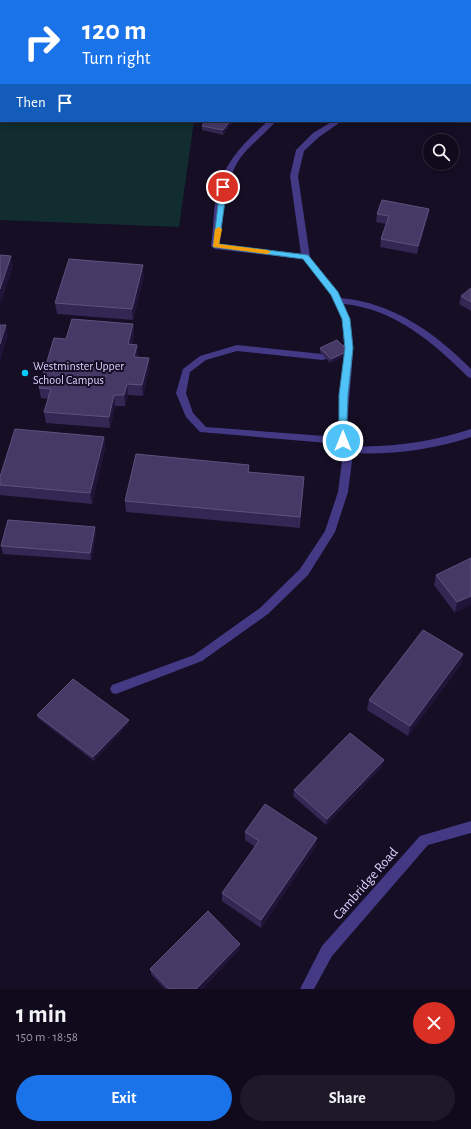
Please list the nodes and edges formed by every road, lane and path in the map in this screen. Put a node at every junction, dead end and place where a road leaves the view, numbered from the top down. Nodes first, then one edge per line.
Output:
1 (271, 122) edge
2 (336, 122) edge
3 (306, 257) junction
4 (337, 300) junction
5 (348, 345) junction
6 (471, 375) edge
7 (471, 433) edge
8 (344, 445) junction
9 (116, 689) dead end
10 (471, 827) edge
11 (307, 989) edge

1 - 3 street
2 - 3 street
3 - 4 street
4 - 5 street
4 - 6 street
5 - 8 street
5 - 8 street
7 - 8 street
8 - 9 street
10 - 11 street, Cambridge Road

